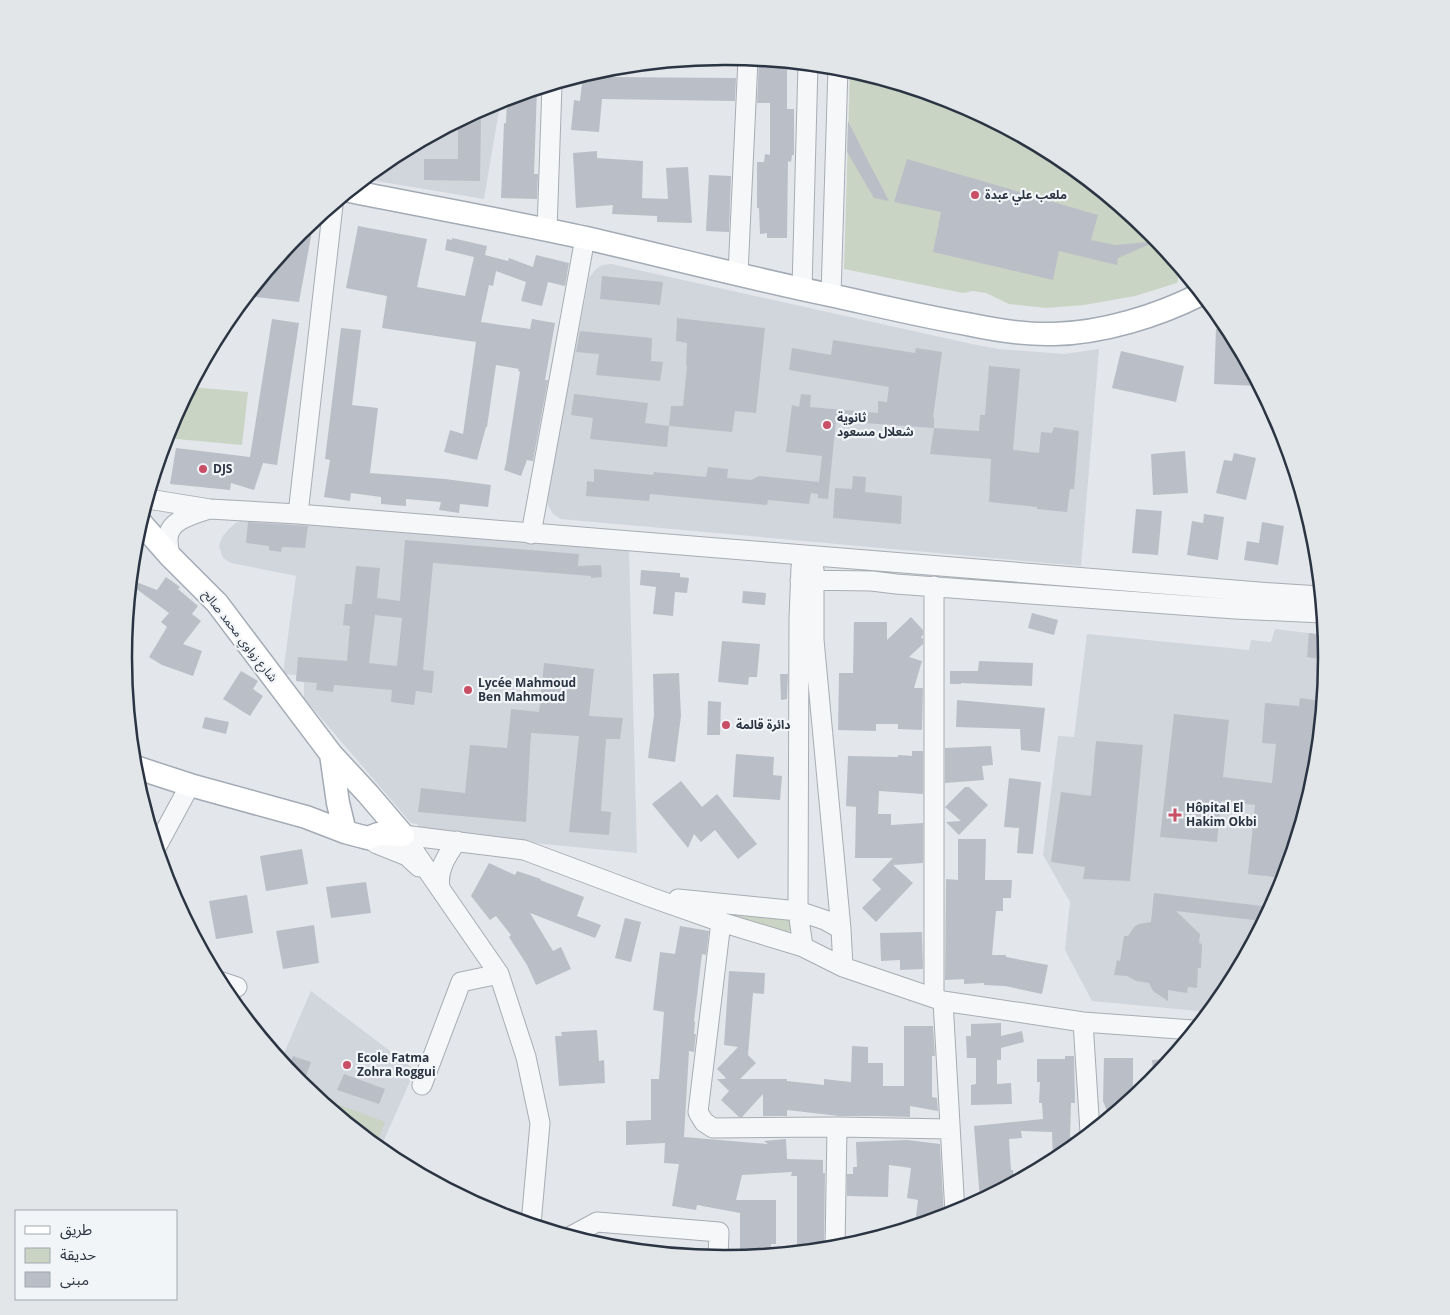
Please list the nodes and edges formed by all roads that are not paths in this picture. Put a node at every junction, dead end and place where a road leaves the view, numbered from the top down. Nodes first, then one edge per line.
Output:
1 (748, 66) edge
2 (808, 71) edge
3 (838, 75) edge
4 (552, 91) edge
5 (357, 192) edge
6 (332, 214) edge
7 (547, 230) junction
8 (585, 238) junction
9 (738, 274) junction
10 (802, 289) junction
11 (831, 295) junction
12 (1195, 297) edge
13 (154, 500) edge
14 (210, 509) junction
15 (298, 514) junction
16 (147, 530) edge
17 (531, 534) junction
18 (170, 556) junction
19 (807, 556) junction
20 (807, 580) junction
21 (934, 586) junction
22 (1314, 596) edge
23 (1315, 614) edge
24 (331, 754) junction
25 (144, 770) edge
26 (190, 785) junction
27 (368, 794) junction
28 (338, 803) junction
29 (306, 817) junction
30 (345, 832) junction
31 (403, 835) junction
32 (161, 838) edge
33 (368, 838) junction
34 (457, 841) junction
35 (440, 887) junction
36 (647, 896) junction
37 (798, 911) junction
38 (721, 922) junction
39 (841, 929) junction
40 (803, 947) junction
41 (843, 967) junction
42 (499, 974) junction
43 (939, 999) junction
44 (1083, 1022) junction
45 (1185, 1029) edge
46 (422, 1085) dead end
47 (1090, 1125) edge
48 (837, 1127) junction
49 (950, 1129) junction
50 (954, 1204) edge
51 (532, 1218) edge
52 (579, 1232) edge
53 (835, 1240) edge
54 (718, 1250) edge

1 - 9 street
2 - 10 street
3 - 11 street
4 - 7 street
5 - 7 main road
6 - 15 street
7 - 8 main road
8 - 9 main road
8 - 17 street
9 - 10 main road
10 - 11 main road
11 - 12 main road
13 - 14 street
14 - 15 street
14 - 18 street
15 - 17 street
16 - 18 main road, شارع زواوي محمد صالح
17 - 19 street
18 - 24 main road, شارع زواوي محمد صالح
19 - 20 street
19 - 22 street
20 - 21 street
20 - 37 street
20 - 39 street
21 - 23 street
21 - 43 street
24 - 27 main road, شارع زواوي محمد صالح
24 - 28 main road, شارع زواوي محمد صالح
25 - 26 main road
26 - 29 main road
26 - 32 street
27 - 28 main road
27 - 31 main road, شارع زواوي محمد صالح
28 - 29 main road
28 - 30 main road, شارع زواوي محمد صالح
29 - 30 main road
30 - 33 main road
31 - 33 main road
31 - 34 street
31 - 35 street
33 - 35 street
34 - 35 street
34 - 36 street
35 - 42 street
36 - 37 street
36 - 38 street
37 - 39 street
37 - 40 street
38 - 40 street
38 - 48 street
39 - 41 street
40 - 41 street
41 - 43 street
42 - 46 street
42 - 51 street
43 - 44 street
43 - 49 street
44 - 45 street
44 - 47 street
48 - 49 street
48 - 53 street
49 - 50 street
52 - 54 street

